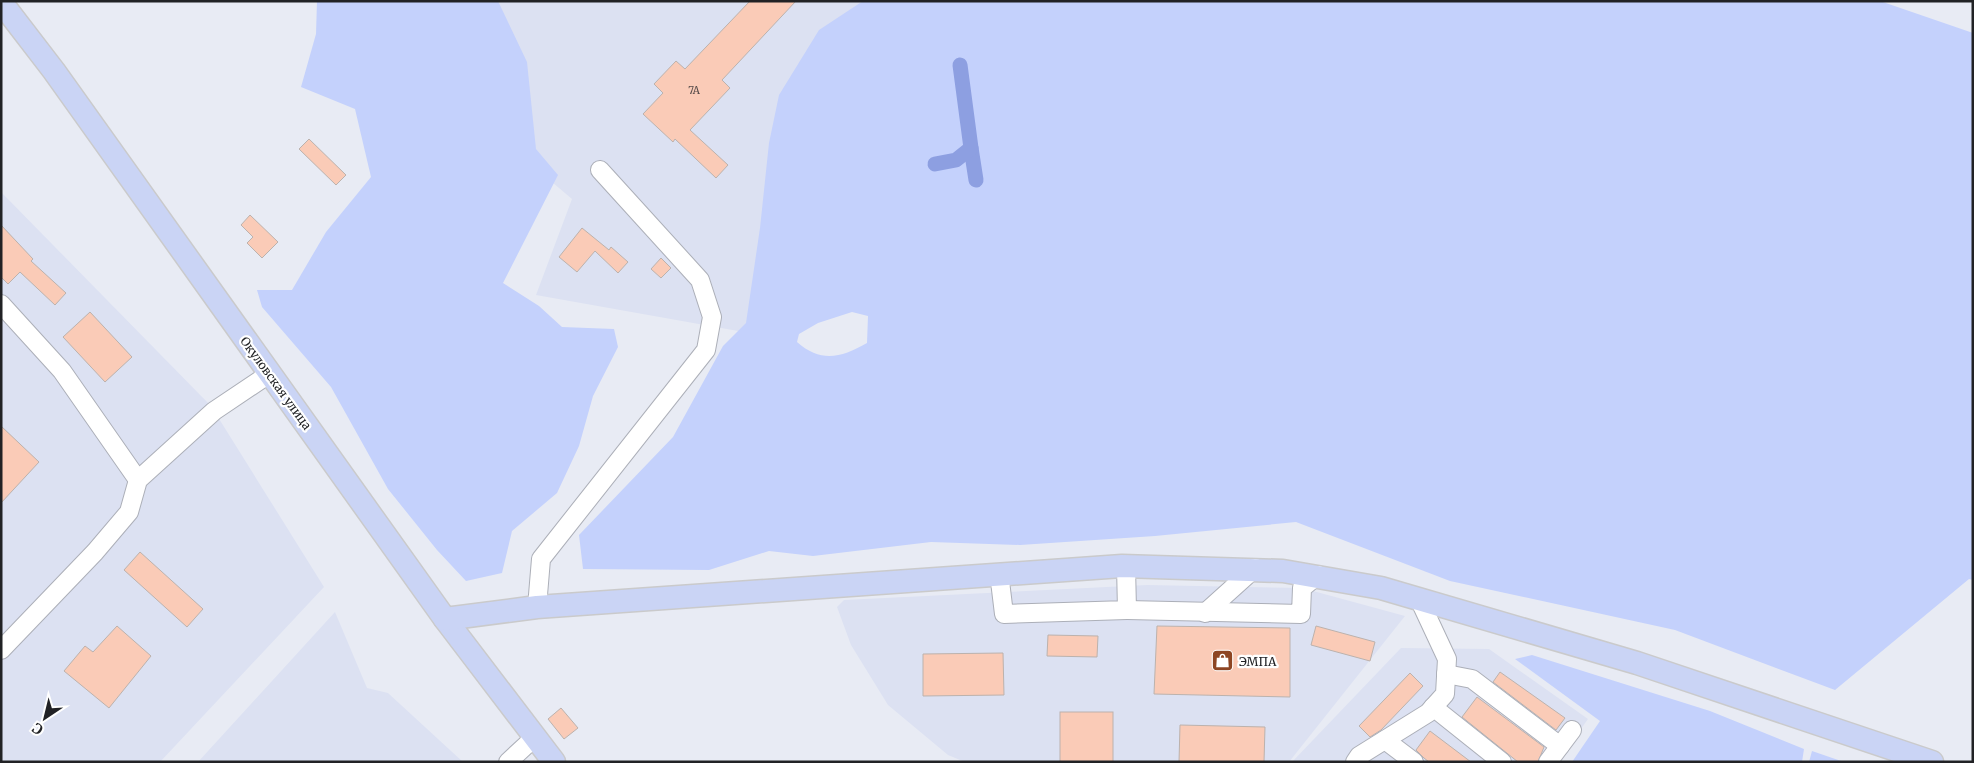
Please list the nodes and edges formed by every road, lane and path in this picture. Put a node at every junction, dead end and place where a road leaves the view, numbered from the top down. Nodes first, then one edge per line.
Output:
1 (1, 2) edge
2 (600, 170) dead end
3 (1, 304) edge
4 (269, 374) junction
5 (138, 480) junction
6 (1126, 566) junction
7 (1255, 568) junction
8 (999, 573) junction
9 (1318, 575) junction
10 (1418, 599) junction
11 (537, 607) junction
12 (1127, 610) junction
13 (1205, 613) junction
14 (445, 619) junction
15 (1, 650) edge
16 (1446, 674) junction
17 (1433, 708) junction
18 (1572, 730) dead end
19 (535, 737) junction
20 (1386, 740) junction
21 (1560, 746) junction
22 (508, 762) edge
23 (554, 762) edge
24 (1355, 762) edge
25 (1414, 762) edge
26 (1502, 762) edge
27 (1548, 762) edge
28 (1932, 762) edge

1 - 4 main road, Окуловская улица
2 - 11 lane
3 - 5 lane
4 - 5 lane
4 - 14 main road, Окуловская улица
5 - 15 lane
6 - 7 main road
6 - 8 main road
6 - 12 lane
7 - 9 main road
7 - 13 lane
8 - 11 main road
8 - 12 lane
9 - 10 main road
9 - 13 lane
10 - 16 lane
10 - 28 main road
11 - 14 main road
12 - 13 lane
14 - 19 main road, Окуловская улица
16 - 17 lane
16 - 21 lane
17 - 20 lane
17 - 26 lane
18 - 21 lane
19 - 22 lane
19 - 23 main road, Окуловская улица
20 - 24 lane
20 - 25 lane
21 - 27 lane

